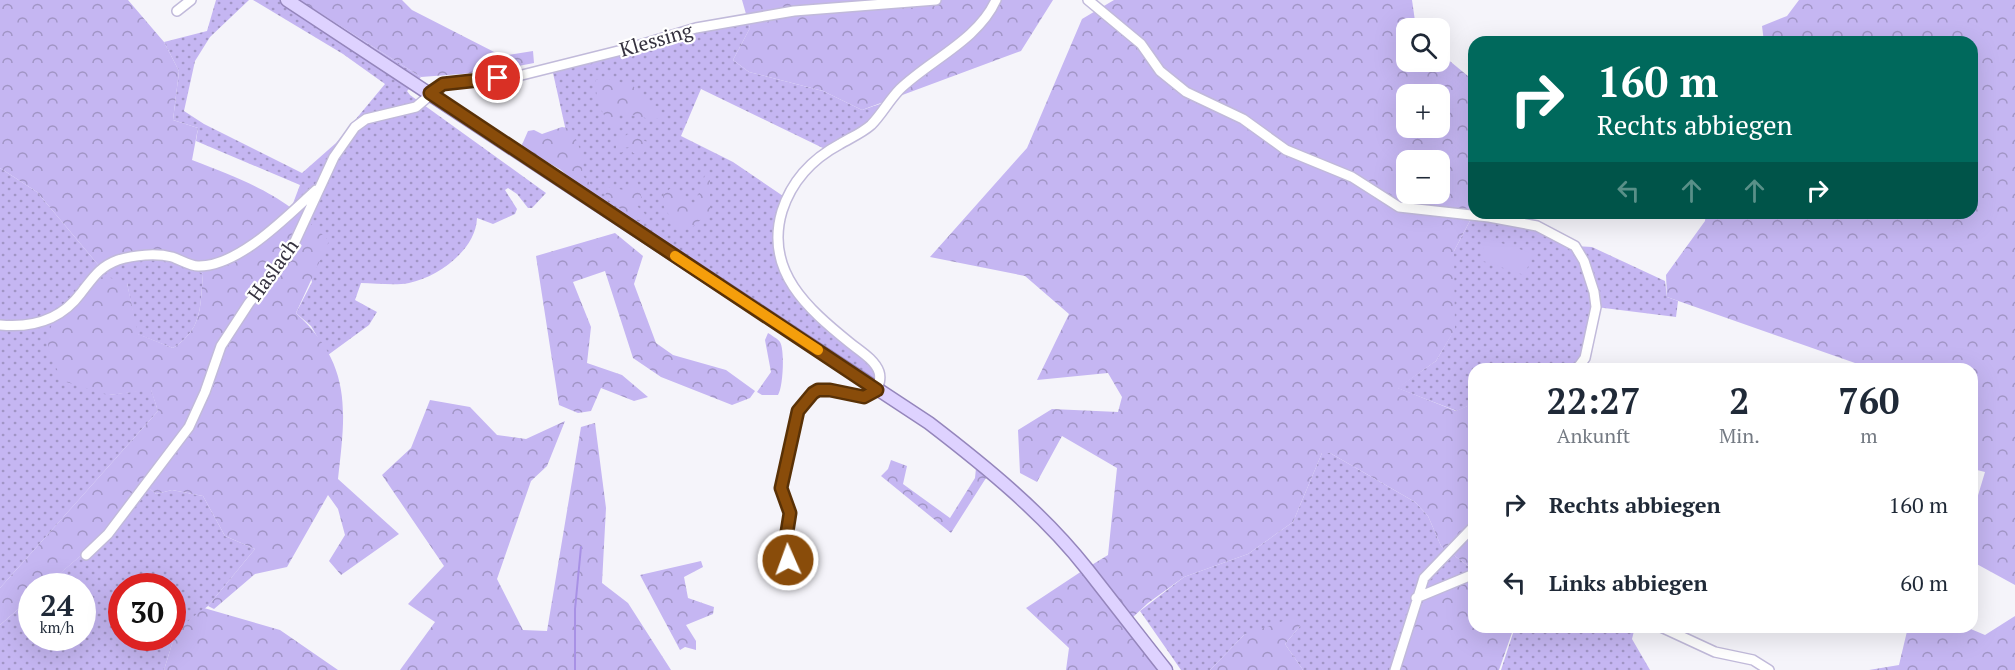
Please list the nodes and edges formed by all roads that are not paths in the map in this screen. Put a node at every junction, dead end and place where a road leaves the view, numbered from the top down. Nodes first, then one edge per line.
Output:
1 (191, 0) edge
2 (287, 0) edge
3 (936, 0) edge
4 (996, 0) edge
5 (1088, 0) edge
6 (177, 11) dead end
7 (555, 68) joint
8 (430, 93) junction
9 (318, 188) junction
10 (1468, 215) edge
11 (1500, 219) edge
12 (0, 325) edge
13 (1581, 363) edge
14 (877, 390) junction
15 (1468, 532) edge
16 (86, 555) dead end
17 (788, 560) dead end
18 (1468, 576) edge
19 (1416, 598) junction
20 (1674, 633) edge
21 (1166, 670) edge
22 (1395, 670) edge
23 (1769, 670) edge

1 - 6 street
2 - 8 main road
3 - 7 street, Klessing
4 - 14 street
5 - 10 street
7 - 8 street, Haslach
8 - 9 street, Haslach
8 - 14 main road
9 - 12 street
9 - 16 street, Haslach
11 - 13 street
14 - 17 street
14 - 21 main road
15 - 19 street
18 - 19 street
19 - 22 street
20 - 23 street

